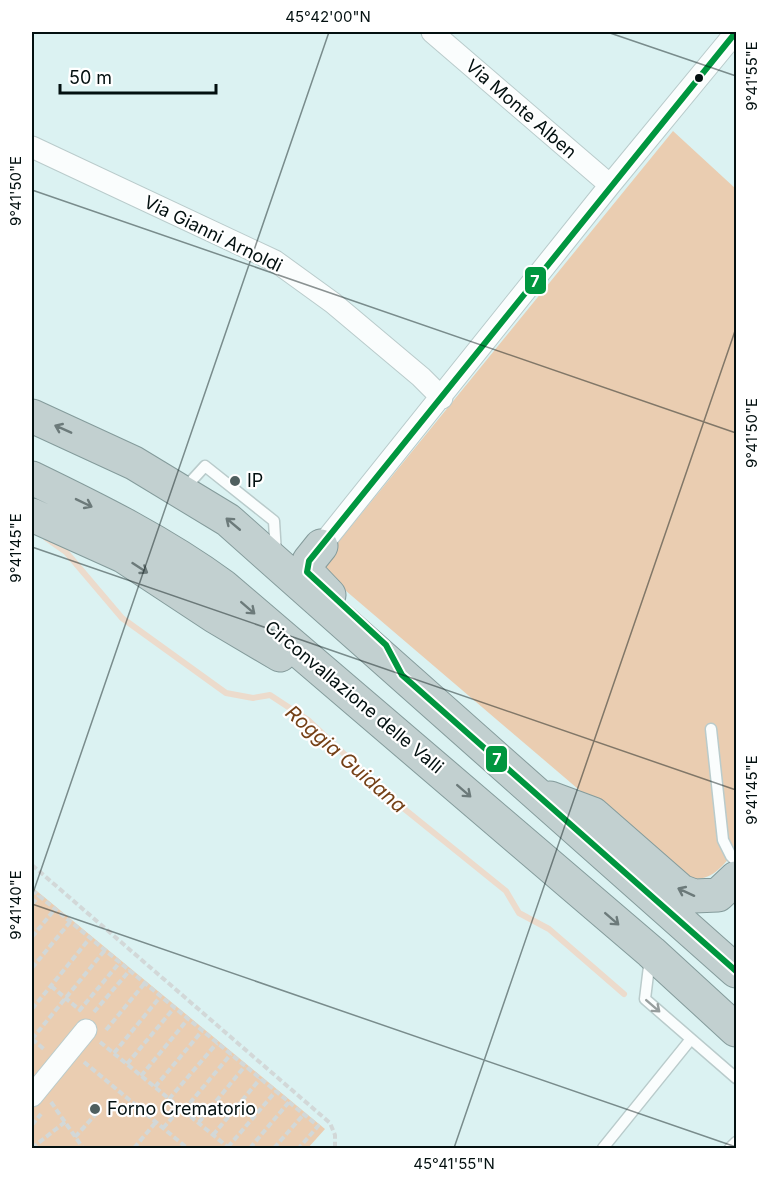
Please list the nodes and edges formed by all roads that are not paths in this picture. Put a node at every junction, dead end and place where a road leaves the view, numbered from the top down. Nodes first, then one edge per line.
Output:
1 (432, 32) edge
2 (736, 32) edge
3 (32, 147) edge
4 (610, 185) junction
5 (438, 394) junction
6 (32, 416) edge
7 (32, 478) edge
8 (32, 515) edge
9 (321, 546) joint
10 (323, 672) junction
11 (402, 675) junction
12 (711, 729) dead end
13 (532, 791) junction
14 (736, 861) edge
15 (736, 877) edge
16 (651, 952) junction
17 (736, 971) edge
18 (82, 1019) road end
19 (736, 1030) edge
20 (692, 1039) junction
21 (736, 1078) edge
22 (41, 1099) edge
23 (736, 1142) edge
24 (603, 1149) edge
25 (730, 1149) edge

1 - 4 street, Via Monte Alben
2 - 4 street
3 - 5 street, Via Gianni Arnoldi
4 - 5 street
5 - 9 street
11 -> 6 highway
7 -> 10 highway, Circonvallazione delle Valli
8 -> 10 highway
9 - 11 highway
10 -> 16 highway, Circonvallazione delle Valli
11 - 13 highway
12 - 14 lane
15 -> 13 highway
13 - 17 highway
16 - 19 highway, Circonvallazione delle Valli
16 -> 20 lane
18 - 22 street
20 - 21 lane
20 - 24 lane
23 - 25 lane

